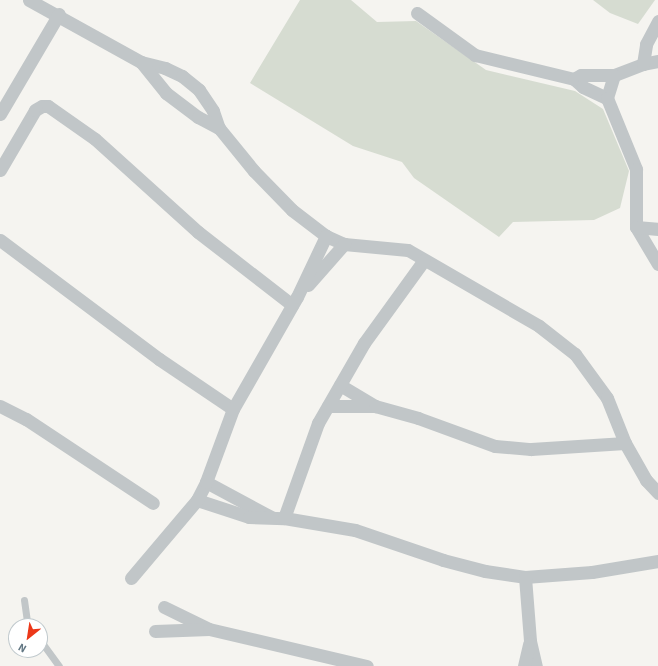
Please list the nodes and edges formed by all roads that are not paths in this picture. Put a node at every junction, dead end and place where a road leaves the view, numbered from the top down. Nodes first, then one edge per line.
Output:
1 (29, 0) edge
2 (417, 12) dead end
3 (59, 14) junction
4 (658, 21) edge
5 (658, 61) edge
6 (141, 62) junction
7 (643, 64) junction
8 (614, 75) junction
9 (574, 79) junction
10 (607, 98) junction
11 (0, 114) edge
12 (219, 128) junction
13 (0, 170) edge
14 (636, 227) junction
15 (658, 229) edge
16 (326, 236) junction
17 (0, 240) edge
18 (344, 244) junction
19 (424, 260) junction
20 (658, 264) edge
21 (295, 301) junction
22 (340, 385) junction
23 (0, 396) edge
24 (0, 406) edge
25 (328, 406) junction
26 (375, 406) junction
27 (232, 409) junction
28 (26, 419) junction
29 (626, 443) junction
30 (206, 482) junction
31 (658, 493) edge
32 (197, 500) junction
33 (153, 503) dead end
34 (278, 518) junction
35 (658, 561) edge
36 (525, 577) junction
37 (131, 578) dead end
38 (24, 600) dead end
39 (164, 607) dead end
40 (27, 618) edge
41 (209, 629) junction
42 (155, 631) dead end
43 (530, 641) junction
44 (48, 651) edge
45 (59, 666) edge
46 (367, 666) edge
47 (524, 666) edge
48 (536, 666) edge

1 - 3 street
2 - 9 street
3 - 6 street
3 - 11 street
4 - 7 street
5 - 7 street
6 - 12 street
6 - 12 street
7 - 8 street
8 - 9 street
8 - 10 street
9 - 10 street
10 - 14 street
12 - 16 street
13 - 21 street
14 - 15 street
14 - 20 street
16 - 18 street
16 - 21 street
17 - 27 street
18 - 19 street
18 - 21 street
19 - 22 street
19 - 29 street
21 - 27 street
22 - 25 street
22 - 26 street
23 - 28 street
24 - 28 street
25 - 26 street
25 - 34 street
26 - 29 street
27 - 30 street
28 - 33 street
29 - 31 street
30 - 32 street
30 - 34 street
32 - 34 street
32 - 37 street
34 - 36 street
35 - 36 street
36 - 43 street
38 - 40 lane
39 - 41 street
41 - 42 street
41 - 46 street
43 - 47 street
43 - 48 street
44 - 45 lane

